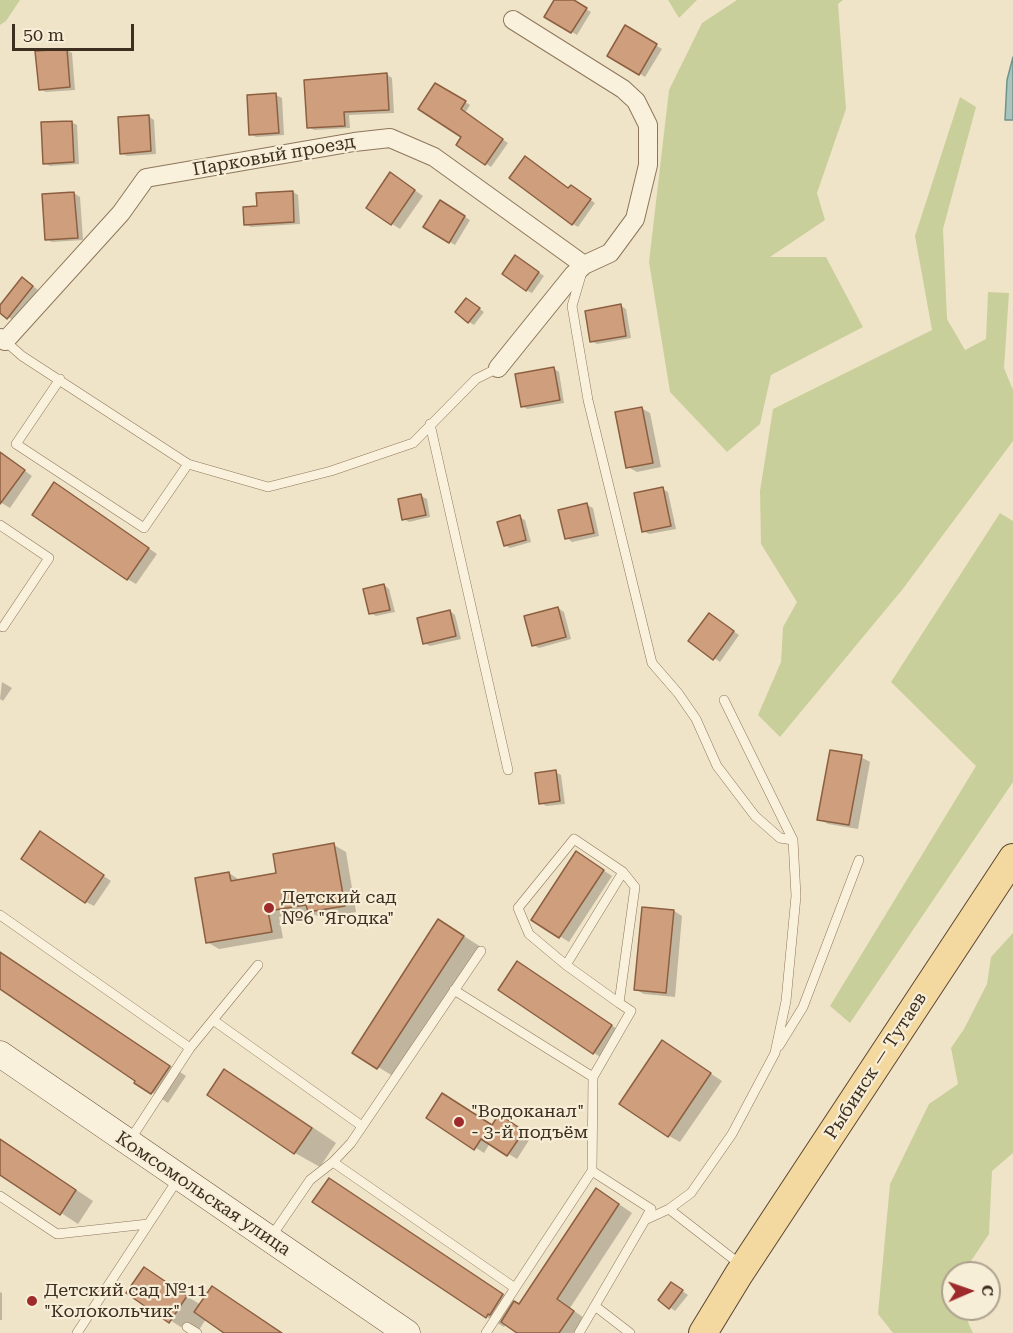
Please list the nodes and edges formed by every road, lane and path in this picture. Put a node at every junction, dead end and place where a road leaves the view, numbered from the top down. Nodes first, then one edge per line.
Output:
1 (513, 20) dead end
2 (584, 265) junction
3 (2, 342) edge
4 (498, 368) joint
5 (60, 379) junction
6 (430, 424) junction
7 (188, 464) junction
8 (0, 525) edge
9 (3, 627) dead end
10 (724, 700) dead end
11 (508, 770) dead end
12 (793, 840) junction
13 (1013, 858) edge
14 (859, 860) dead end
15 (623, 872) junction
16 (0, 915) edge
17 (481, 951) dead end
18 (258, 965) dead end
19 (566, 965) junction
20 (454, 990) junction
21 (619, 1003) junction
22 (213, 1020) junction
23 (190, 1048) junction
24 (775, 1053) junction
25 (0, 1054) edge
26 (593, 1077) junction
27 (362, 1126) junction
28 (128, 1142) junction
29 (333, 1162) junction
30 (592, 1171) junction
31 (179, 1178) junction
32 (0, 1196) edge
33 (669, 1209) junction
34 (645, 1220) junction
35 (148, 1224) junction
36 (270, 1239) junction
37 (741, 1270) junction
38 (515, 1288) junction
39 (595, 1306) junction
40 (187, 1327) dead end
41 (77, 1333) edge
42 (197, 1333) edge
43 (407, 1333) edge
44 (486, 1333) edge
45 (579, 1333) edge
46 (630, 1333) edge
47 (694, 1333) edge
48 (703, 1333) edge

1 - 2 street
2 - 3 street, Парковый проезд
2 - 4 street
2 - 12 lane
3 - 5 lane
4 - 6 lane
5 - 7 lane
5 - 7 lane
6 - 7 lane
6 - 11 lane
8 - 9 lane
10 - 12 lane
12 - 24 lane
13 - 37 main road, Рыбинск — Тутаев
14 - 24 lane
15 - 19 lane
15 - 19 lane
15 - 21 lane
16 - 23 lane
17 - 20 lane
18 - 22 lane
19 - 21 lane
20 - 26 lane
20 - 27 lane
21 - 26 lane
22 - 23 lane
22 - 27 lane
23 - 28 lane
24 - 33 lane
25 - 28 main road, Комсомольская улица
26 - 30 lane
27 - 29 lane
28 - 31 main road, Комсомольская улица
29 - 36 lane
29 - 38 lane
30 - 34 lane
30 - 38 lane
31 - 35 lane
31 - 36 main road, Комсомольская улица
32 - 35 lane
33 - 34 lane
33 - 37 lane
34 - 39 lane
35 - 41 lane
36 - 43 main road, Комсомольская улица
37 - 47 main road
37 - 48 main road
38 - 44 lane
39 - 45 lane
39 - 46 lane
40 - 42 lane

